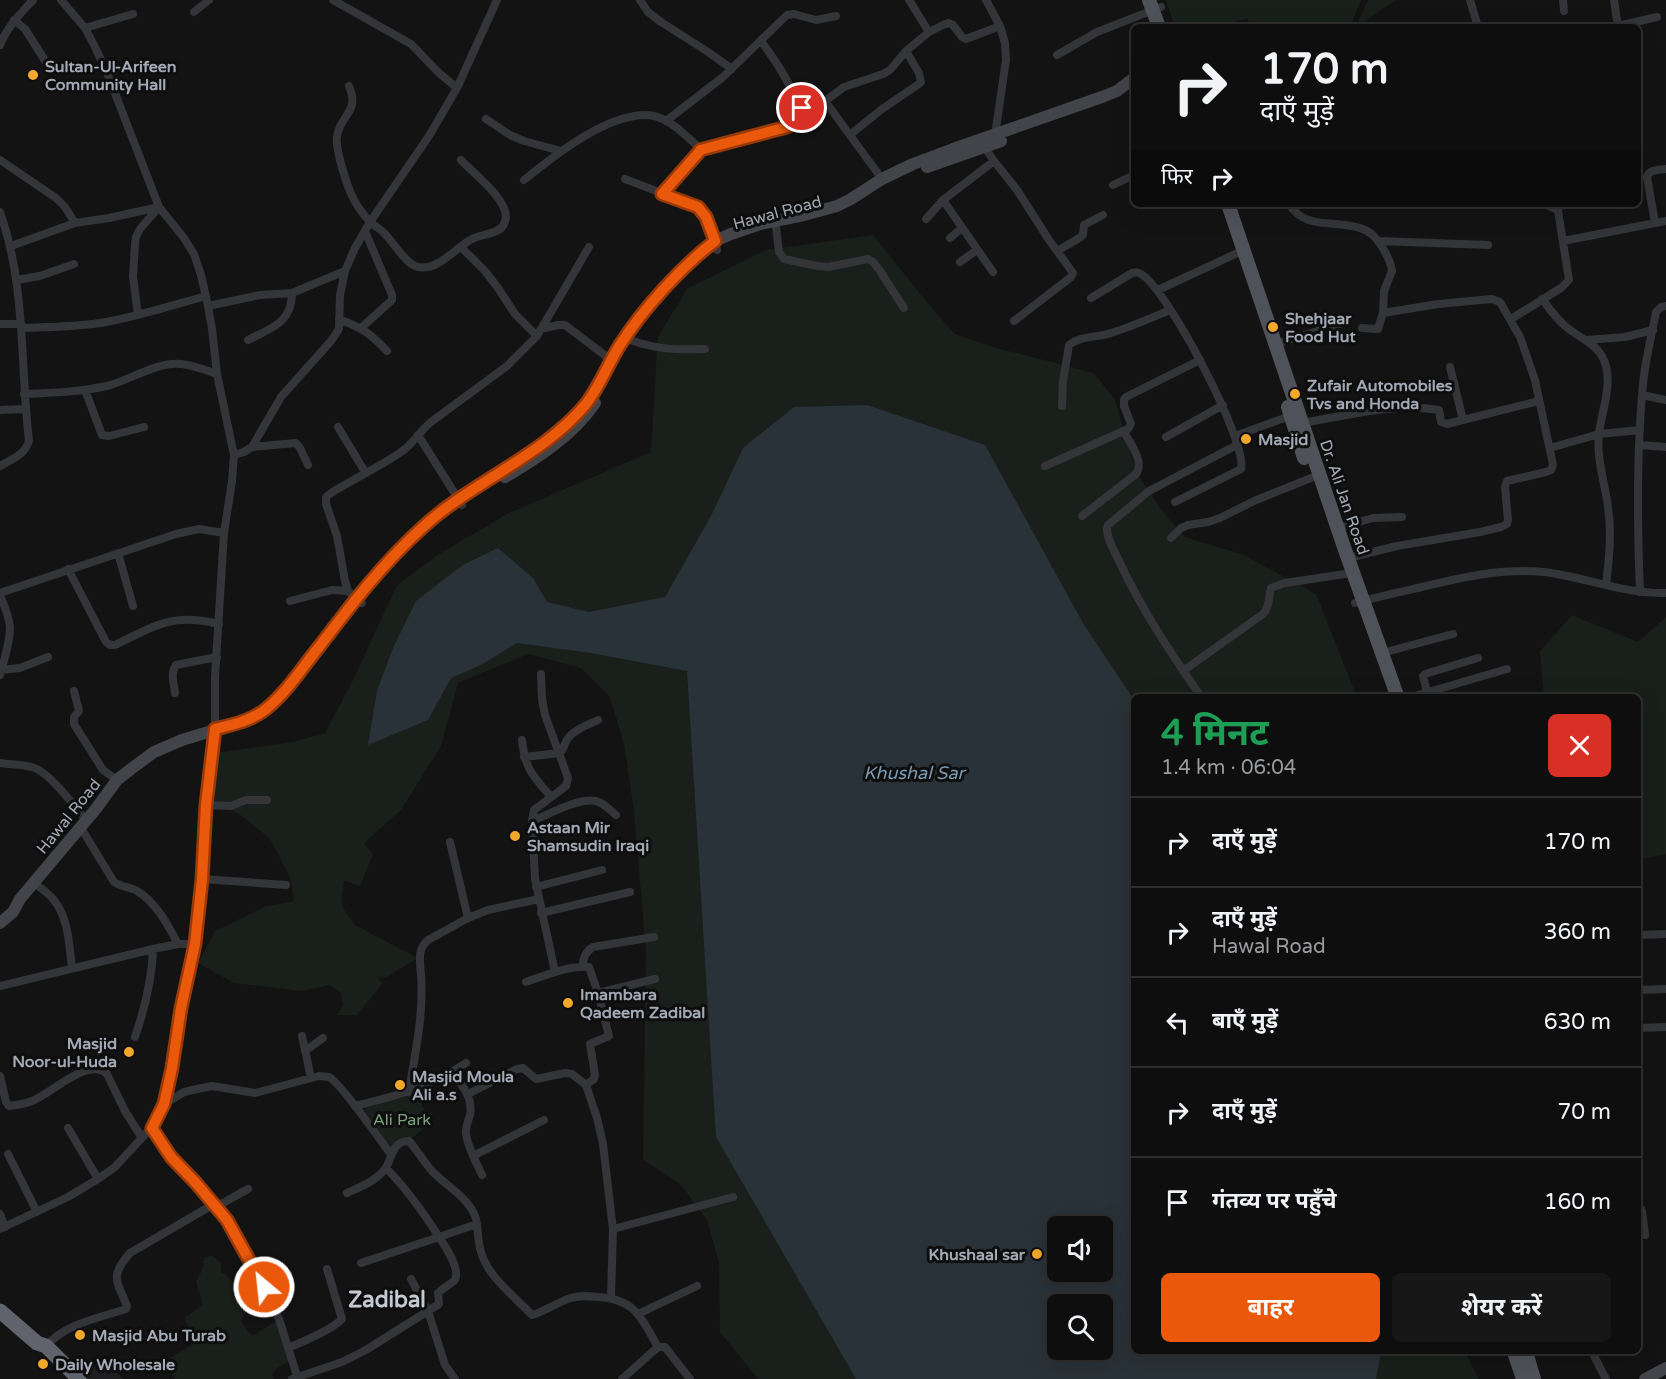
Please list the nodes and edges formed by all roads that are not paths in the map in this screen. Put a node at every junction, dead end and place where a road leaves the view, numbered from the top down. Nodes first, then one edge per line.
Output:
1 (33, 0) edge
2 (61, 0) edge
3 (209, 0) edge
4 (333, 0) edge
5 (497, 0) edge
6 (640, 0) edge
7 (909, 0) edge
8 (986, 0) edge
9 (1470, 0) edge
10 (1563, 0) edge
11 (1614, 0) edge
12 (1156, 4) edge
13 (1563, 10) dead end
14 (194, 12) dead end
15 (132, 14) dead end
16 (836, 16) dead end
17 (1657, 17) dead end
18 (14, 21) junction
19 (1159, 24) edge
20 (1166, 24) edge
21 (1477, 24) edge
22 (1618, 24) edge
23 (1627, 24) edge
24 (1000, 26) junction
25 (85, 28) junction
26 (929, 32) junction
27 (761, 40) junction
28 (0, 45) edge
29 (906, 51) junction
30 (1057, 55) dead end
31 (732, 69) junction
32 (51, 70) dead end
33 (1131, 81) edge
34 (1131, 84) edge
35 (349, 86) dead end
36 (458, 88) junction
37 (825, 101) junction
38 (802, 108) junction
39 (486, 119) dead end
40 (666, 121) junction
41 (851, 134) junction
42 (995, 135) junction
43 (982, 143) junction
44 (700, 150) junction
45 (561, 151) junction
46 (0, 160) edge
47 (461, 160) dead end
48 (994, 162) junction
49 (1666, 169) edge
50 (1131, 176) edge
51 (625, 179) dead end
52 (882, 179) junction
53 (524, 180) dead end
54 (1113, 185) dead end
55 (662, 194) junction
56 (943, 200) junction
57 (159, 207) junction
58 (1220, 207) edge
59 (1229, 207) edge
60 (1290, 207) edge
61 (1557, 207) edge
62 (0, 212) edge
63 (1103, 215) dead end
64 (926, 219) dead end
65 (1666, 221) edge
66 (370, 222) junction
67 (75, 223) junction
68 (1655, 223) junction
69 (776, 227) junction
70 (962, 228) junction
71 (365, 231) junction
72 (950, 238) dead end
73 (1378, 241) junction
74 (1563, 241) junction
75 (716, 245) junction
76 (1488, 245) dead end
77 (11, 246) junction
78 (461, 247) junction
79 (589, 247) dead end
80 (977, 250) junction
81 (1057, 251) junction
82 (1240, 251) junction
83 (960, 262) dead end
84 (74, 264) dead end
85 (345, 271) junction
86 (993, 272) dead end
87 (16, 280) junction
88 (1158, 290) junction
89 (292, 293) junction
90 (206, 296) junction
91 (1091, 297) dead end
92 (1542, 299) junction
93 (208, 306) junction
94 (1666, 306) edge
95 (904, 308) dead end
96 (1170, 310) junction
97 (1383, 313) junction
98 (138, 315) junction
99 (339, 319) junction
100 (1511, 319) junction
101 (1014, 321) dead end
102 (0, 324) edge
103 (1340, 324) dead end
104 (21, 326) junction
105 (361, 328) junction
106 (1362, 328) dead end
107 (1653, 330) junction
108 (539, 333) junction
109 (248, 340) dead end
110 (630, 340) junction
111 (1586, 340) junction
112 (1276, 344) junction
113 (705, 349) dead end
114 (387, 351) dead end
115 (614, 358) junction
116 (1200, 360) junction
117 (1450, 367) dead end
118 (216, 374) junction
119 (86, 390) junction
120 (24, 394) junction
121 (1642, 395) junction
122 (1666, 400) edge
123 (1539, 401) junction
124 (1223, 405) junction
125 (1062, 406) dead end
126 (0, 410) edge
127 (25, 410) junction
128 (1296, 419) junction
129 (1463, 420) junction
130 (144, 427) dead end
131 (338, 427) dead end
132 (1640, 430) junction
133 (1124, 432) junction
134 (1599, 434) junction
135 (418, 435) junction
136 (1166, 437) dead end
137 (1236, 441) junction
138 (1639, 445) junction
139 (252, 447) junction
140 (1666, 447) edge
141 (1550, 448) junction
142 (234, 455) junction
143 (308, 465) dead end
144 (0, 466) edge
145 (1045, 466) dead end
146 (365, 472) junction
147 (1311, 478) junction
148 (459, 502) junction
149 (1175, 502) dead end
150 (1082, 516) dead end
151 (1402, 517) dead end
152 (1337, 528) junction
153 (224, 533) junction
154 (1171, 538) dead end
155 (118, 553) junction
156 (1343, 554) junction
157 (69, 569) junction
158 (1345, 574) junction
159 (1606, 585) junction
160 (1640, 592) junction
161 (1666, 593) edge
162 (0, 594) edge
163 (355, 598) junction
164 (290, 601) dead end
165 (1360, 602) junction
166 (133, 606) dead end
167 (219, 624) junction
168 (1453, 634) dead end
169 (1382, 653) junction
170 (48, 657) dead end
171 (217, 657) junction
172 (1478, 658) dead end
173 (1507, 669) dead end
174 (1184, 671) junction
175 (1, 672) edge
176 (541, 674) dead end
177 (74, 691) dead end
178 (1426, 692) junction
179 (175, 693) dead end
180 (1199, 694) edge
181 (1387, 694) edge
182 (1397, 694) edge
183 (1420, 694) edge
184 (598, 720) dead end
185 (214, 733) junction
186 (522, 740) dead end
187 (560, 753) junction
188 (524, 757) junction
189 (0, 764) edge
190 (117, 780) junction
191 (551, 797) junction
192 (267, 800) dead end
193 (206, 805) junction
194 (616, 815) dead end
195 (532, 821) junction
196 (84, 824) junction
197 (450, 842) dead end
198 (602, 870) dead end
199 (202, 879) junction
200 (34, 884) junction
201 (286, 885) dead end
202 (536, 886) junction
203 (630, 892) dead end
204 (20, 899) junction
205 (539, 899) junction
206 (0, 912) edge
207 (541, 913) junction
208 (468, 918) junction
209 (0, 922) edge
210 (1666, 934) edge
211 (1641, 935) edge
212 (654, 937) dead end
213 (178, 944) junction
214 (195, 944) junction
215 (153, 949) junction
216 (582, 966) junction
217 (72, 968) junction
218 (555, 972) junction
219 (655, 979) dead end
220 (526, 982) dead end
221 (0, 986) edge
222 (1666, 989) edge
223 (1641, 990) edge
224 (598, 993) junction
225 (1666, 1026) edge
226 (1641, 1028) edge
227 (302, 1036) dead end
228 (135, 1037) dead end
229 (323, 1038) dead end
230 (305, 1051) junction
231 (466, 1063) dead end
232 (450, 1073) junction
233 (0, 1076) edge
234 (311, 1078) junction
235 (586, 1085) junction
236 (409, 1092) junction
237 (468, 1094) junction
238 (164, 1104) junction
239 (355, 1106) junction
240 (544, 1120) dead end
241 (68, 1128) dead end
242 (152, 1128) junction
243 (142, 1138) junction
244 (390, 1153) junction
245 (8, 1154) dead end
246 (473, 1156) junction
247 (386, 1168) junction
248 (482, 1175) dead end
249 (98, 1179) junction
250 (248, 1189) dead end
251 (347, 1193) dead end
252 (733, 1197) dead end
253 (215, 1205) junction
254 (1641, 1209) edge
255 (37, 1212) junction
256 (0, 1214) edge
257 (477, 1224) junction
258 (3, 1228) edge
259 (613, 1229) junction
260 (1645, 1235) dead end
261 (440, 1237) junction
262 (361, 1263) dead end
263 (327, 1269) dead end
264 (411, 1279) dead end
265 (697, 1286) dead end
266 (611, 1298) junction
267 (0, 1300) edge
268 (0, 1311) edge
269 (428, 1311) junction
270 (638, 1314) junction
271 (46, 1346) junction
272 (658, 1347) junction
273 (288, 1348) junction
274 (1515, 1354) edge
275 (1527, 1354) edge
276 (1593, 1354) edge
277 (1666, 1368) edge
278 (296, 1378) edge
279 (80, 1379) edge
280 (455, 1379) edge
281 (622, 1379) edge
282 (690, 1379) edge
283 (1523, 1379) edge
284 (1534, 1379) edge
285 (1606, 1379) edge
286 (1645, 1379) edge

1 - 18 street
2 - 25 street
3 - 14 street
4 - 36 street
5 - 36 street
6 - 31 street
7 - 26 street
8 - 24 street
9 - 21 street
10 - 13 street
11 - 22 street
12 - 19 main road
12 - 20 main road
12 - 30 street
15 - 25 street
16 - 27 street
17 - 23 street
18 - 28 street
18 - 32 street
24 - 26 street
24 - 42 street
25 - 57 street
26 - 29 street
27 - 31 street
27 - 38 street
29 - 37 street
29 - 41 street
31 - 40 street
33 - 42 main road, Hawal Road
34 - 43 main road, Hawal Road
35 - 66 street
36 - 66 street
37 - 38 street
37 - 41 street
38 - 44 street
39 - 45 street
40 - 44 street
40 - 45 street
41 - 52 street
42 - 43 main road, Hawal Road
43 - 48 street
43 - 52 main road, Hawal Road
43 - 69 main road, Hawal Road
44 - 55 street
45 - 53 street
46 - 67 street
47 - 78 street
48 - 56 street
48 - 81 street
49 - 68 street
50 - 54 street
51 - 55 street
52 - 75 main road, Hawal Road
55 - 75 street
56 - 64 street
56 - 70 street
57 - 67 street
57 - 90 street
57 - 98 street
58 - 82 main road, Dr. Ali Jan Road
59 - 82 main road, Dr. Ali Jan Road
60 - 73 street
61 - 74 street
62 - 77 street
63 - 81 street
65 - 68 street
66 - 71 street
66 - 78 street
67 - 77 street
68 - 74 street
69 - 75 main road, Hawal Road
69 - 95 street
70 - 72 street
70 - 80 street
71 - 85 street
71 - 105 street
73 - 76 street
73 - 97 street
74 - 92 street
75 - 110 main road, Hawal Road
75 - 115 main road, Hawal Road
77 - 87 street
78 - 108 street
79 - 108 street
80 - 83 street
80 - 86 street
81 - 101 street
82 - 88 street
82 - 112 main road, Dr. Ali Jan Road
82 - 128 main road, Dr. Ali Jan Road
84 - 87 street
85 - 89 street
85 - 99 street
87 - 104 street
88 - 91 street
88 - 96 street
89 - 93 street
89 - 109 street
90 - 93 street
90 - 98 street
92 - 100 street
92 - 111 street
93 - 118 street
94 - 107 street
96 - 116 street
96 - 125 street
97 - 100 street
97 - 106 street
98 - 104 street
99 - 105 street
99 - 139 street
100 - 123 street
102 - 104 street
103 - 112 street
104 - 120 street
105 - 114 street
107 - 111 street
107 - 121 street
108 - 115 street
108 - 135 street
110 - 113 street
110 - 115 main road, Hawal Road
111 - 134 street
112 - 128 main road, Dr. Ali Jan Road
115 - 148 main road, Hawal Road
116 - 124 street
116 - 133 street
117 - 129 street
118 - 119 street
118 - 142 street
119 - 120 street
119 - 130 street
120 - 127 street
121 - 122 street
121 - 132 street
123 - 129 street
123 - 141 street
124 - 136 street
124 - 137 street
126 - 127 street
127 - 144 street
128 - 129 street
128 - 137 street
128 - 147 main road, Dr. Ali Jan Road
128 - 152 main road, Dr. Ali Jan Road
131 - 146 street
132 - 134 street
132 - 138 street
133 - 145 street
133 - 150 street
134 - 141 street
134 - 159 street
135 - 146 street
135 - 148 street
137 - 149 street
137 - 174 street
138 - 140 street
138 - 160 street
139 - 142 street
139 - 143 street
141 - 156 street
142 - 153 street
146 - 163 street
147 - 154 street
147 - 156 main road, Dr. Ali Jan Road
148 - 163 main road, Hawal Road
151 - 152 street
152 - 156 main road, Dr. Ali Jan Road
153 - 155 street
153 - 167 street
155 - 157 street
155 - 166 street
156 - 158 main road, Dr. Ali Jan Road
156 - 165 main road, Dr. Ali Jan Road
157 - 162 street
157 - 167 street
158 - 165 main road, Dr. Ali Jan Road
158 - 174 street
159 - 160 street
159 - 165 street
160 - 161 street
162 - 175 street
163 - 164 street
163 - 185 main road, Hawal Road
165 - 169 main road, Dr. Ali Jan Road
165 - 181 main road, Dr. Ali Jan Road
167 - 171 street
168 - 169 street
169 - 182 main road, Dr. Ali Jan Road
170 - 175 street
171 - 179 street
171 - 185 street
172 - 178 street
173 - 178 street
174 - 180 street
176 - 187 street
177 - 190 street
178 - 183 street
184 - 187 street
185 - 190 main road, Hawal Road
185 - 193 street
186 - 188 street
187 - 188 street
187 - 191 street
188 - 191 street
189 - 196 street
190 - 196 main road, Hawal Road
191 - 195 street
192 - 193 street
193 - 199 street
194 - 195 street
195 - 202 street
196 - 200 main road, Hawal Road
196 - 213 street
197 - 208 street
198 - 202 street
199 - 201 street
199 - 214 street
200 - 204 main road, Hawal Road
200 - 217 street
202 - 205 street
203 - 207 street
204 - 206 main road, Hawal Road
204 - 209 main road, Hawal Road
205 - 207 street
205 - 208 street
207 - 218 street
208 - 236 street
210 - 211 street
212 - 216 street
213 - 214 street
213 - 215 street
214 - 238 street
215 - 217 street
215 - 228 street
216 - 218 street
216 - 224 street
217 - 221 street
218 - 220 street
219 - 224 street
222 - 223 street
224 - 235 street
225 - 226 street
227 - 230 street
229 - 230 street
230 - 234 street
231 - 232 street
232 - 236 street
232 - 237 street
233 - 243 street
234 - 238 street
234 - 239 street
235 - 237 street
235 - 259 street
236 - 239 street
237 - 246 street
238 - 242 street
239 - 244 street
240 - 246 street
241 - 249 street
242 - 243 street
242 - 253 street
243 - 249 street
244 - 247 street
244 - 257 street
245 - 255 street
246 - 248 street
247 - 251 street
247 - 261 street
249 - 255 street
250 - 253 street
252 - 259 street
253 - 271 street
253 - 273 street
254 - 260 street
255 - 258 street
256 - 258 street
257 - 261 street
257 - 266 street
259 - 266 street
261 - 262 street
261 - 269 street
263 - 273 street
264 - 269 street
265 - 270 street
266 - 270 street
267 - 271 highway
268 - 271 highway
269 - 278 street
269 - 280 street
270 - 272 street
271 - 279 highway
272 - 281 street
272 - 282 street
273 - 278 street
274 - 283 main road
275 - 284 main road
276 - 285 street
277 - 286 main road

